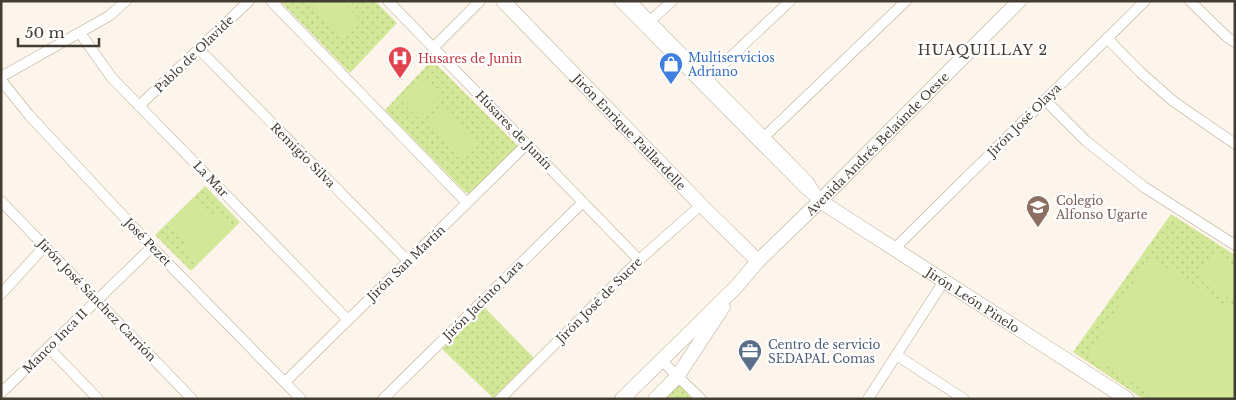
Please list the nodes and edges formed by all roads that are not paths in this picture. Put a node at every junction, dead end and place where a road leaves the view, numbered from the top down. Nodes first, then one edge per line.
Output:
1 (126, 1) edge
2 (249, 1) edge
3 (271, 1) edge
4 (388, 1) edge
5 (480, 1) edge
6 (503, 1) edge
7 (619, 1) edge
8 (631, 1) edge
9 (672, 1) edge
10 (790, 1) edge
11 (906, 1) edge
12 (1019, 1) edge
13 (1145, 1) edge
14 (1190, 1) edge
15 (647, 24) junction
16 (80, 33) junction
17 (1233, 37) edge
18 (1107, 38) junction
19 (434, 47) junction
20 (199, 49) junction
21 (1, 78) edge
22 (704, 82) junction
23 (1045, 100) junction
24 (140, 106) junction
25 (761, 140) junction
26 (527, 144) junction
27 (1235, 144) edge
28 (1, 201) edge
29 (820, 201) junction
30 (583, 202) junction
31 (467, 203) junction
32 (701, 205) junction
33 (898, 244) junction
34 (1235, 245) edge
35 (44, 247) junction
36 (152, 247) junction
37 (639, 260) junction
38 (408, 261) junction
39 (758, 261) junction
40 (944, 281) junction
41 (736, 287) junction
42 (1, 294) edge
43 (97, 299) junction
44 (348, 320) junction
45 (48, 348) junction
46 (896, 355) junction
47 (661, 360) junction
48 (677, 377) junction
49 (285, 382) junction
50 (1, 395) edge
51 (4, 399) edge
52 (98, 399) edge
53 (192, 399) edge
54 (301, 399) edge
55 (383, 399) edge
56 (500, 399) edge
57 (622, 399) edge
58 (655, 399) edge
59 (701, 399) edge
60 (868, 399) edge
61 (964, 399) edge
62 (1127, 399) edge

1 - 16 street
2 - 20 street, Pablo de Olavide
3 - 31 street
4 - 19 street, Húsares de Junín
5 - 19 street
6 - 32 street, Jirón Enrique Paillardelle
7 - 15 street, Jirón León Pinelo
8 - 15 street, Jirón León Pinelo
9 - 15 street
10 - 22 street
11 - 25 street
12 - 29 street, Avenida Andrés Belaúnde Oeste
13 - 18 street, Jirón José Olaya
14 - 17 street
15 - 22 street, Jirón León Pinelo
16 - 21 street
16 - 24 street, La Mar
18 - 23 street, Jirón José Olaya
18 - 27 street
19 - 26 street, Húsares de Junín
20 - 24 street, Pablo de Olavide
20 - 38 street, Remigio Silva
21 - 36 street, José Pezet
22 - 25 street, Jirón León Pinelo
23 - 33 street, Jirón José Olaya
23 - 34 street
24 - 44 street, La Mar
25 - 29 street, Jirón León Pinelo
26 - 30 street, Húsares de Junín
26 - 31 street, Jirón San Martín
28 - 35 street, Jirón José Sánchez Carrión
29 - 33 street, Jirón León Pinelo
29 - 39 street, Avenida Andrés Belaúnde Oeste
30 - 37 street, Húsares de Junín
30 - 55 street, Jirón Jacinto Lara
31 - 38 street, Jirón San Martín
32 - 37 street, Jirón José de Sucre
32 - 39 street, Jirón Enrique Paillardelle
33 - 40 street, Jirón León Pinelo
35 - 42 street
35 - 43 street, Jirón José Sánchez Carrión
36 - 43 street, Manco Inca II
36 - 49 street, José Pezet
37 - 56 street, Jirón José de Sucre
38 - 44 street, Jirón San Martín
39 - 41 street, Avenida Andrés Belaúnde Oeste
40 - 46 street
40 - 62 street, Jirón León Pinelo
41 - 47 street, Avenida Andrés Belaúnde Oeste
41 - 48 street, Avenida Andrés Belaúnde Oeste
43 - 45 street, Manco Inca II
43 - 53 street, Jirón José Sánchez Carrión
44 - 49 street, Jirón San Martín
45 - 50 street, Manco Inca II
45 - 52 street
46 - 60 street
46 - 61 street
47 - 48 street
47 - 57 street, Avenida Andrés Belaúnde Oeste
48 - 58 street, Avenida Andrés Belaúnde Oeste
48 - 59 street
49 - 54 street, José Pezet
50 - 51 street

